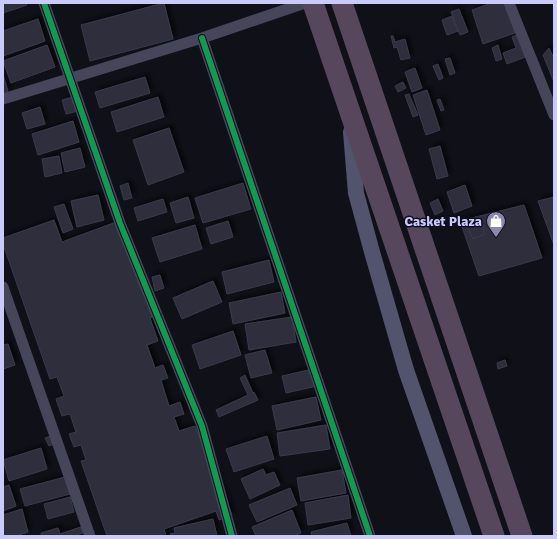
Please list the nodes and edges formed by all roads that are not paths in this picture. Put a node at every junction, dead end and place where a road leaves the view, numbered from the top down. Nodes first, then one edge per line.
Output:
1 (44, 3) edge
2 (305, 3) edge
3 (313, 3) edge
4 (342, 3) edge
5 (510, 3) edge
6 (202, 38) junction
7 (71, 78) junction
8 (3, 99) edge
9 (350, 111) junction
10 (554, 115) edge
11 (3, 287) edge
12 (90, 536) edge
13 (232, 536) edge
14 (370, 536) edge
15 (464, 536) edge
16 (494, 536) edge
17 (522, 536) edge

1 - 7 street
2 - 6 street
3 - 9 highway
4 - 17 highway
5 - 10 street
6 - 7 street
6 - 14 street
7 - 8 street
7 - 13 street
9 - 15 main road
9 - 16 highway
11 - 12 street

